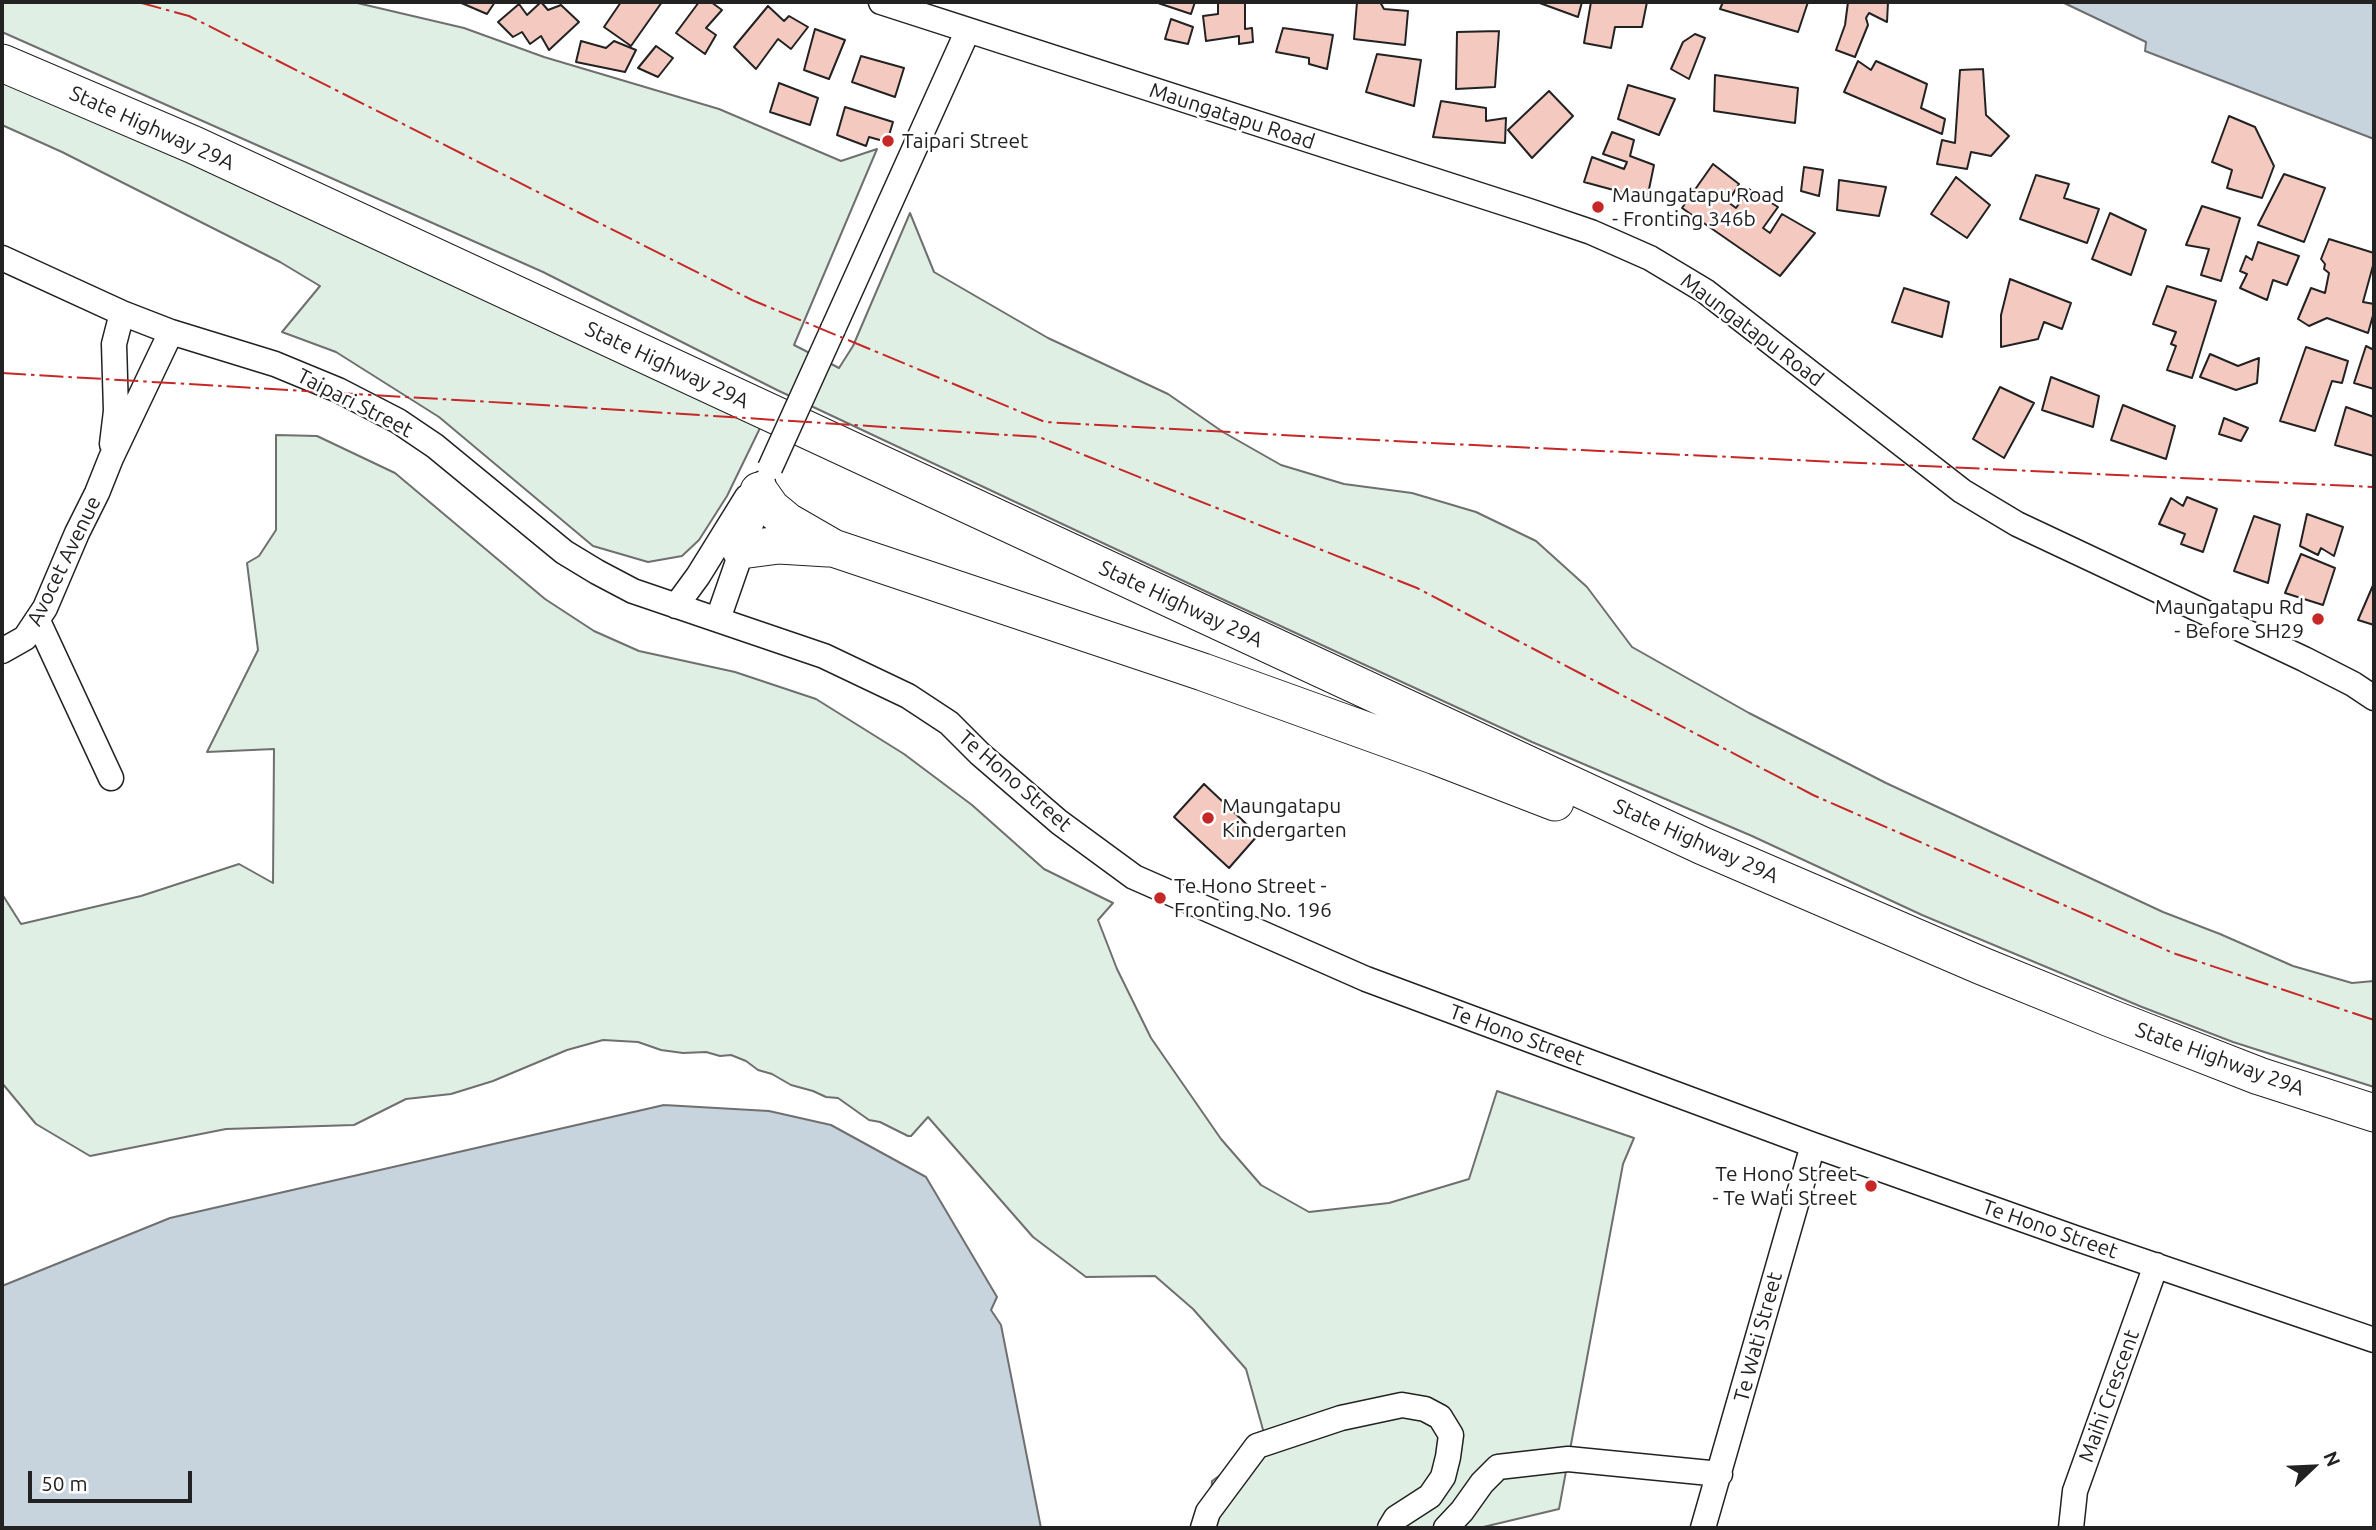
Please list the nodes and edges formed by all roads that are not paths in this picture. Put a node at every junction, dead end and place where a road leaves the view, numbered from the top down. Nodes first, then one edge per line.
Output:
1 (881, 2) edge
2 (968, 30) junction
3 (2, 63) edge
4 (2, 258) edge
5 (121, 313) junction
6 (171, 332) junction
7 (111, 458) junction
8 (765, 479) junction
9 (832, 548) junction
10 (741, 550) junction
11 (676, 606) junction
12 (718, 619) junction
13 (38, 621) junction
14 (2, 651) edge
15 (2374, 698) edge
16 (111, 778) dead end
17 (1703, 846) junction
18 (2374, 1113) edge
19 (1813, 1145) junction
20 (2156, 1265) junction
21 (2374, 1340) edge
22 (1720, 1474) junction
23 (1203, 1528) edge
24 (1390, 1528) edge
25 (1446, 1528) edge
26 (1703, 1528) edge
27 (2071, 1528) edge

1 - 2 street, Maungatapu Road
2 - 8 street, bridge
2 - 15 street, Maungatapu Road
3 - 17 highway, State Highway 29A
4 - 5 street, Taipari Street
5 - 6 street, Taipari Street
5 - 7 street, Avocet Avenue
6 - 7 street, Avocet Avenue
6 - 11 street, Taipari Street
7 - 13 street, Avocet Avenue
8 - 9 highway
8 - 10 street
8 - 11 street
9 - 10 highway
9 - 17 highway
10 - 12 street
11 - 12 street, Taipari Street
12 - 19 street, Te Hono Street
13 - 14 street, Avocet Avenue
13 - 16 street
17 - 18 highway, State Highway 29A
19 - 20 street, Te Hono Street
19 - 22 street, Te Wati Street
20 - 21 street, Te Hono Street
20 - 27 street, Maihi Crescent
22 - 25 street
22 - 26 street, Te Wati Street
23 - 24 street

